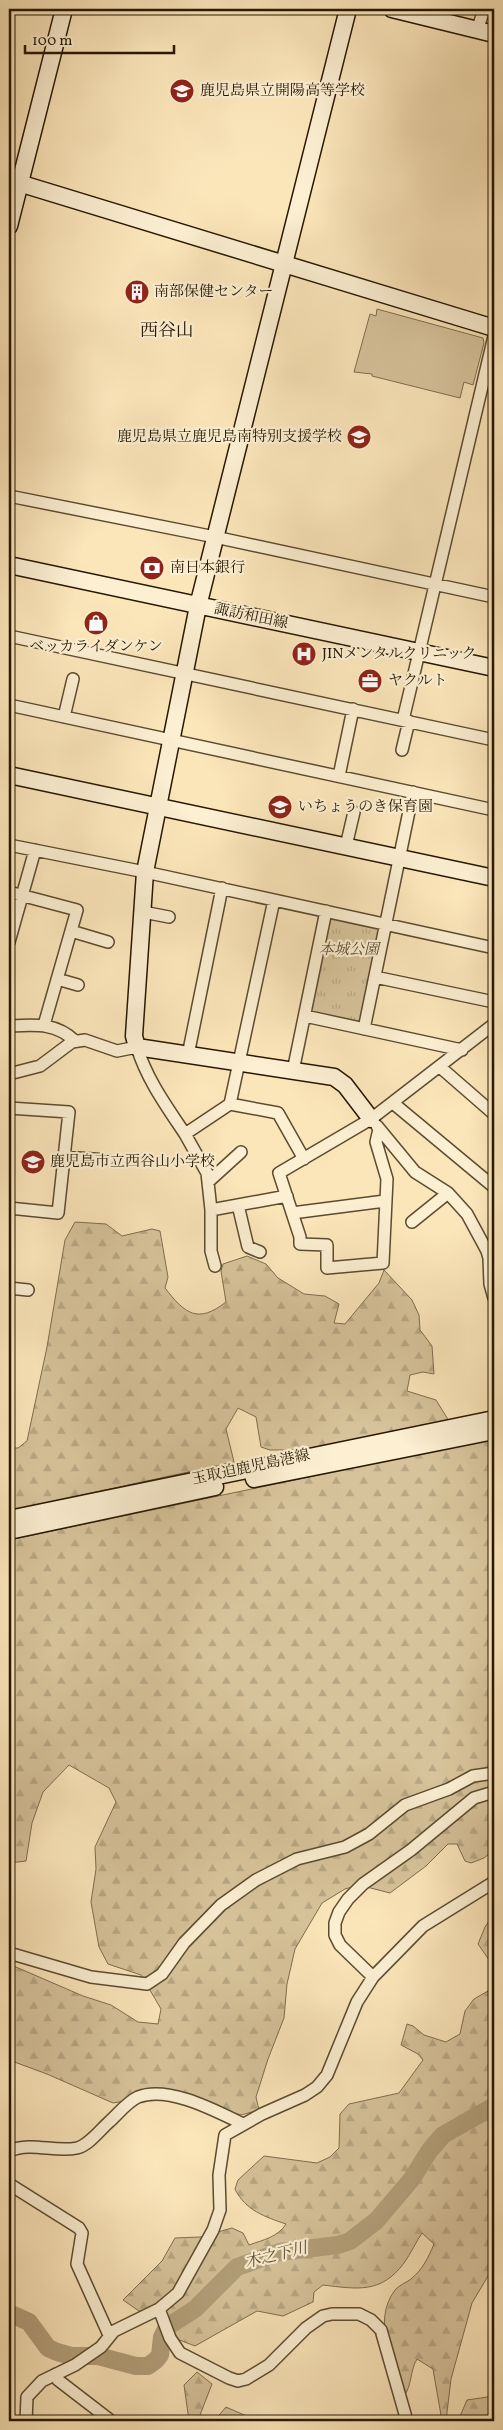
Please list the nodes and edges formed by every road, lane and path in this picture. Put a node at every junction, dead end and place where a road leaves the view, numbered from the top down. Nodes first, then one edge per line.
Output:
1 (64, 9) edge
2 (348, 9) edge
3 (392, 9) edge
4 (484, 9) edge
5 (477, 31) junction
6 (494, 34) edge
7 (14, 182) edge
8 (9, 226) edge
9 (284, 264) junction
10 (494, 328) edge
11 (494, 336) edge
12 (9, 496) edge
13 (215, 537) junction
14 (9, 565) edge
15 (435, 585) junction
16 (494, 598) edge
17 (198, 606) junction
18 (9, 636) edge
19 (419, 652) junction
20 (494, 668) edge
21 (185, 674) junction
22 (73, 679) dead end
23 (9, 706) edge
24 (353, 710) junction
25 (64, 717) junction
26 (406, 721) junction
27 (171, 740) junction
28 (494, 740) edge
29 (402, 750) dead end
30 (9, 775) edge
31 (339, 776) junction
32 (413, 792) junction
33 (158, 807) junction
34 (494, 810) edge
35 (354, 812) dead end
36 (9, 845) edge
37 (346, 846) junction
38 (35, 850) junction
39 (400, 857) junction
40 (145, 872) junction
41 (494, 878) edge
42 (222, 888) junction
43 (9, 892) edge
44 (22, 895) junction
45 (274, 900) junction
46 (326, 911) junction
47 (143, 912) junction
48 (168, 917) dead end
49 (386, 924) junction
50 (71, 930) junction
51 (9, 942) edge
52 (108, 942) dead end
53 (494, 948) edge
54 (375, 977) junction
55 (57, 979) junction
56 (78, 985) dead end
57 (494, 1002) edge
58 (304, 1016) junction
59 (494, 1024) edge
60 (44, 1025) junction
61 (9, 1026) edge
62 (364, 1029) junction
63 (74, 1041) junction
64 (137, 1047) junction
65 (462, 1050) junction
66 (188, 1055) junction
67 (239, 1062) junction
68 (440, 1066) junction
69 (294, 1070) junction
70 (9, 1074) edge
71 (393, 1103) junction
72 (230, 1104) junction
73 (9, 1108) edge
74 (494, 1114) edge
75 (375, 1124) junction
76 (185, 1134) junction
77 (242, 1152) dead end
78 (64, 1157) junction
79 (304, 1159) junction
80 (107, 1160) dead end
81 (208, 1182) junction
82 (494, 1187) edge
83 (448, 1193) junction
84 (286, 1196) junction
85 (385, 1201) junction
86 (238, 1204) junction
87 (9, 1208) edge
88 (211, 1210) junction
89 (292, 1213) junction
90 (412, 1222) dead end
91 (260, 1252) dead end
92 (215, 1266) dead end
93 (9, 1288) edge
94 (28, 1290) dead end
95 (494, 1298) edge
96 (494, 1418) edge
97 (494, 1431) edge
98 (458, 1432) junction
99 (112, 1503) junction
100 (9, 1519) edge
101 (9, 1531) edge
102 (494, 1773) edge
103 (494, 1792) edge
104 (494, 1882) edge
105 (9, 1953) edge
106 (373, 1977) junction
107 (243, 2124) junction
108 (9, 2151) edge
109 (9, 2184) edge
110 (160, 2311) junction
111 (109, 2335) junction
112 (56, 2374) junction
113 (110, 2420) dead end
114 (26, 2421) edge
115 (407, 2421) edge

1 - 7 street
2 - 9 street
3 - 5 street
4 - 5 street
5 - 6 street
7 - 8 street
7 - 9 street
9 - 10 street
9 - 13 street
11 - 15 street
12 - 13 street
13 - 15 street
13 - 17 street
14 - 17 street, 諏訪和田線
15 - 16 street
15 - 19 street
17 - 19 street, 諏訪和田線
17 - 21 street
18 - 21 street
19 - 20 street, 諏訪和田線
19 - 26 street
21 - 24 street
21 - 27 street
22 - 25 street
23 - 25 street
24 - 26 street
24 - 31 street
25 - 27 street
26 - 28 street
26 - 29 street
27 - 31 street
27 - 33 street
30 - 33 street
31 - 32 street
32 - 34 street
32 - 39 street
33 - 37 street
33 - 40 street
35 - 37 street
36 - 38 street
37 - 39 street
38 - 40 street
38 - 44 street
39 - 41 street
39 - 49 street
40 - 42 street
40 - 47 street
42 - 45 street
42 - 66 street
43 - 44 street
44 - 50 street
44 - 51 street
45 - 46 street
45 - 67 street
46 - 49 street
46 - 58 street
47 - 48 street
47 - 64 street
49 - 53 street
49 - 54 street
50 - 52 street
50 - 55 street
54 - 57 street
54 - 62 street
55 - 56 street
55 - 60 street
58 - 62 street
58 - 69 street
59 - 65 street
60 - 61 street
60 - 63 street
62 - 65 street
63 - 64 street
63 - 70 street
64 - 66 street
64 - 76 street
65 - 68 street
66 - 67 street
67 - 69 street
67 - 72 street
68 - 71 street
68 - 74 street
69 - 75 street
71 - 75 street
71 - 82 street
72 - 76 street
72 - 79 street
73 - 78 street
75 - 79 street
75 - 83 street
75 - 85 street
76 - 81 street
77 - 81 street
78 - 80 street
78 - 87 street
79 - 84 street
81 - 88 street
83 - 90 street
83 - 95 street
84 - 86 street
84 - 89 street
85 - 89 street
85 - 89 street
86 - 88 street
86 - 91 street
88 - 92 street
93 - 94 street
96 - 98 street, 玉取迫鹿児島港線
97 - 98 street, 玉取迫鹿児島港線
98 - 99 street, 玉取迫鹿児島港線
99 - 100 street, 玉取迫鹿児島港線
99 - 101 street, 玉取迫鹿児島港線
102 - 105 street
103 - 106 street
104 - 106 street
106 - 107 street
107 - 108 street
107 - 110 street
109 - 111 street
110 - 111 street
110 - 115 street
111 - 112 street
112 - 113 street
112 - 114 street

